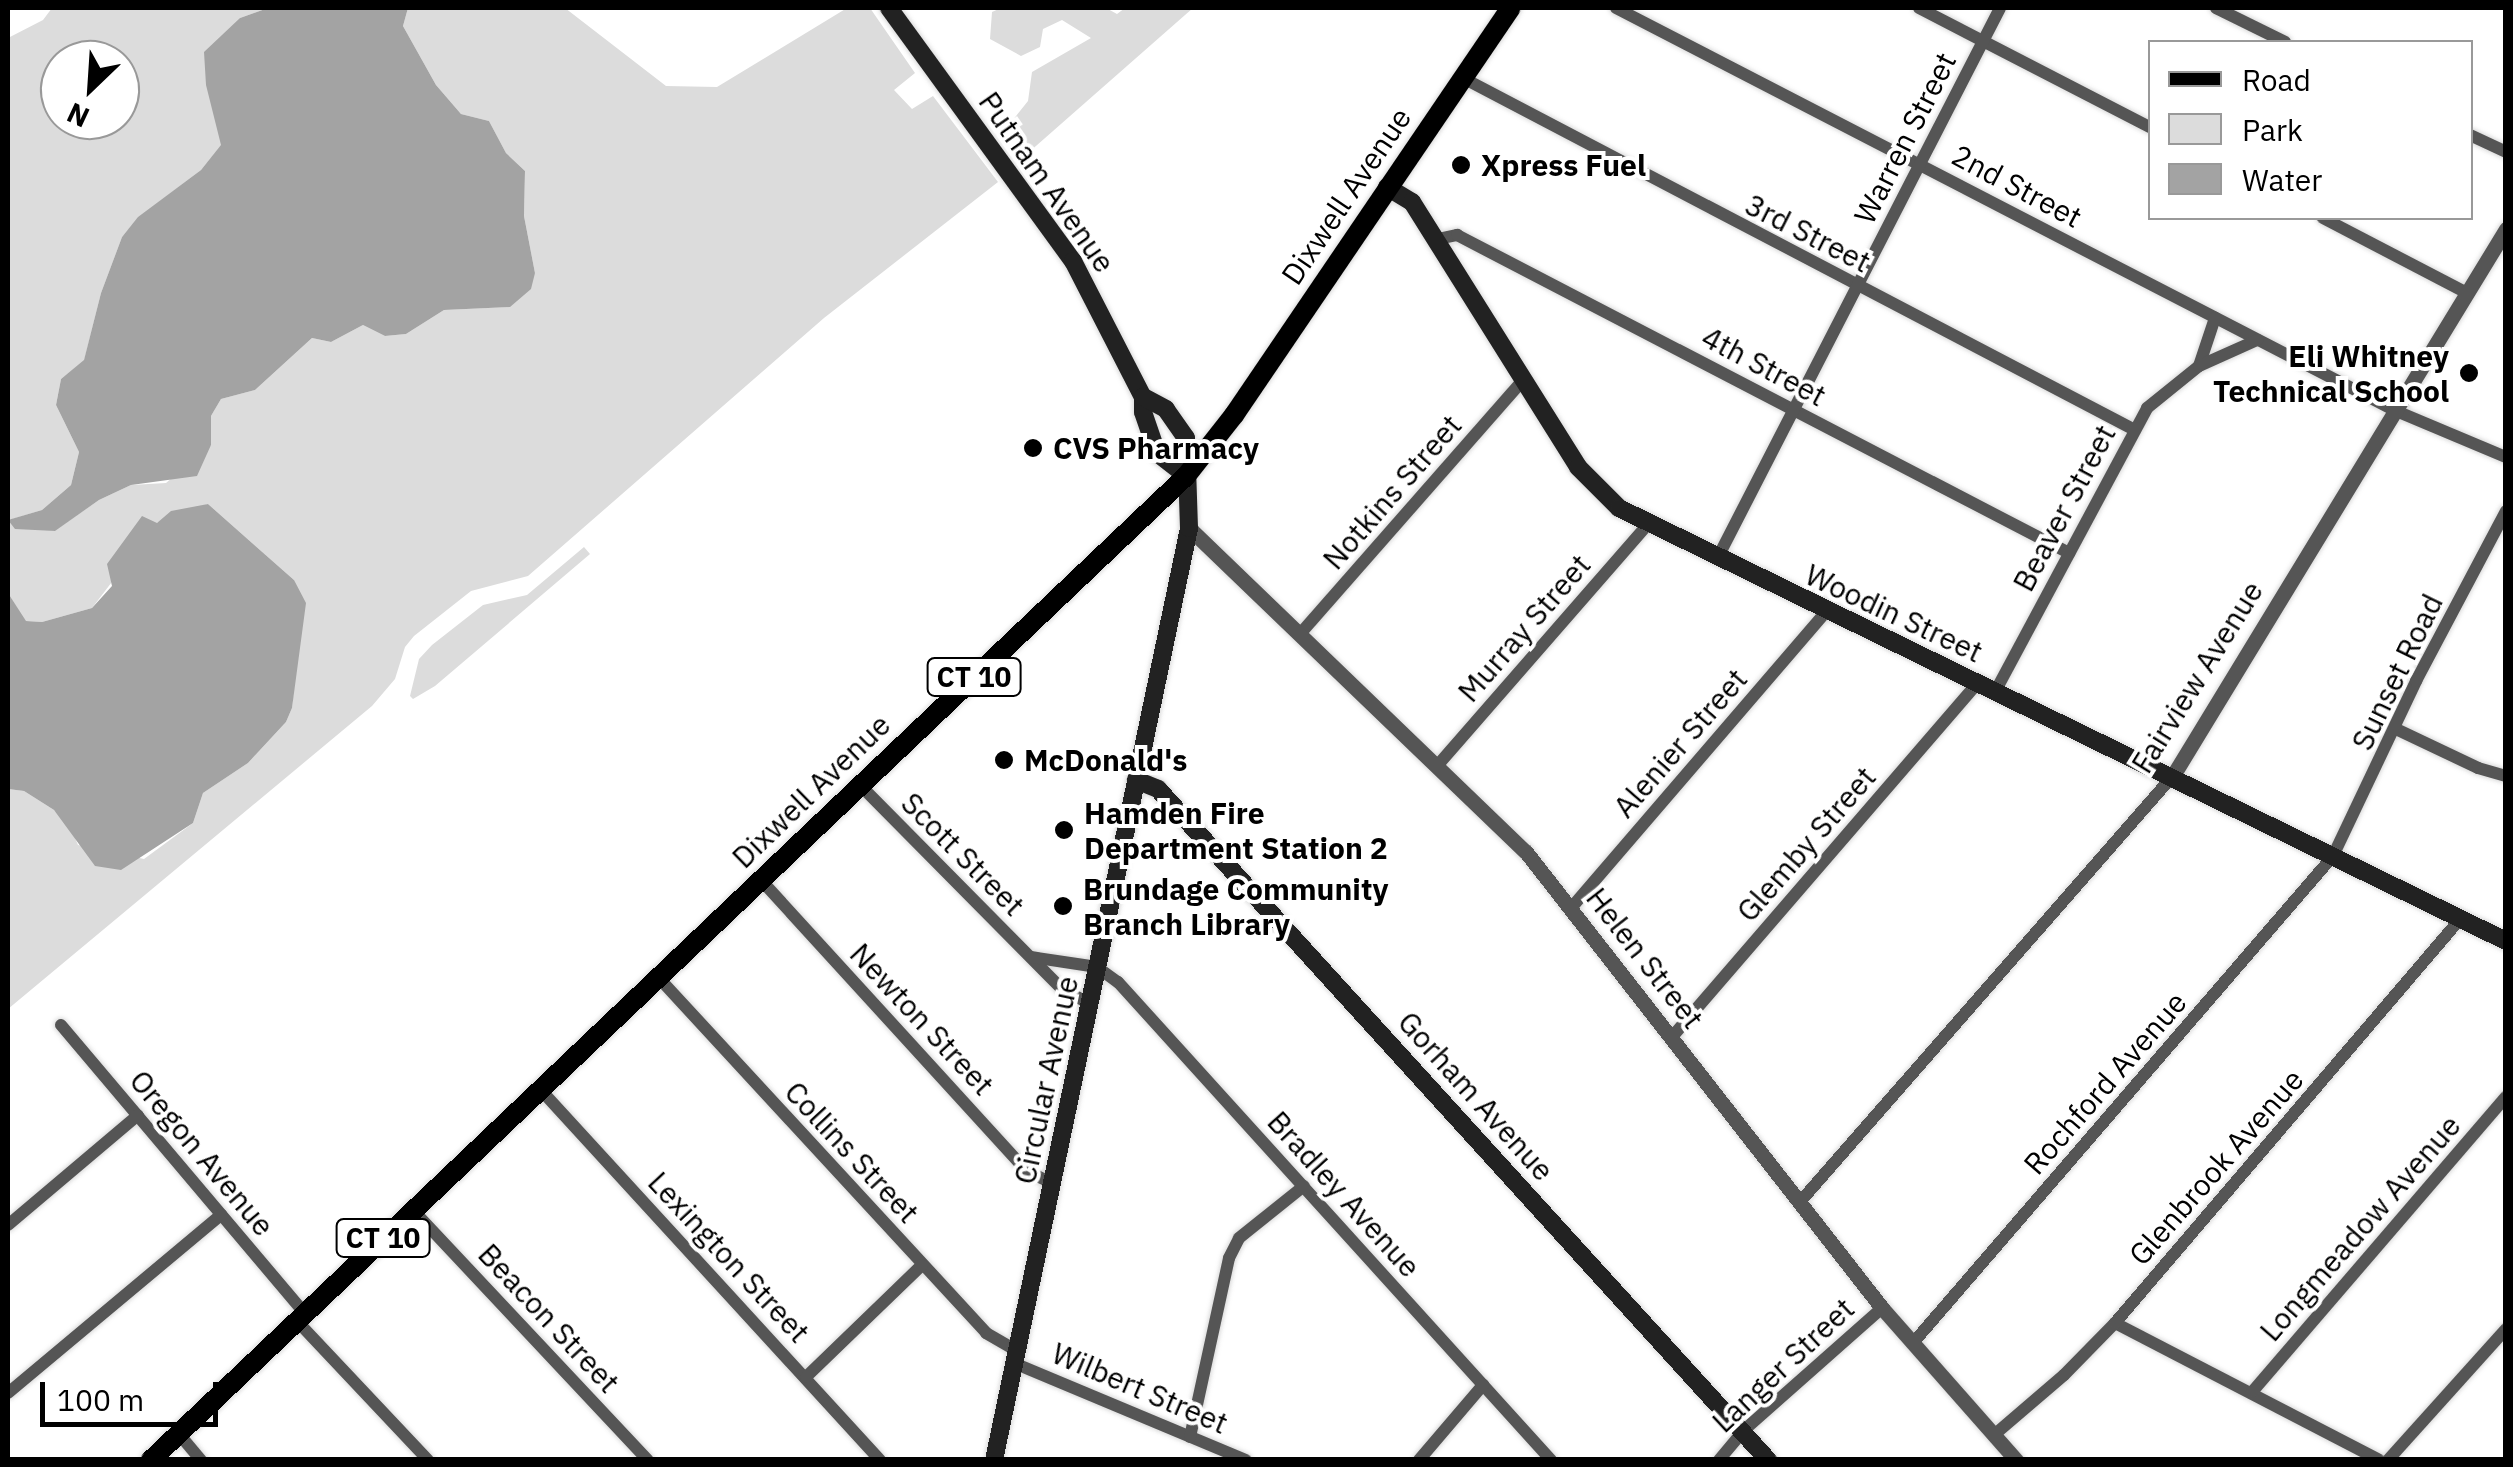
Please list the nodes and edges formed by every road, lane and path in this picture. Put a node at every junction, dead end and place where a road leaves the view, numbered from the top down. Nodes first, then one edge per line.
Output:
1 (890, 8) edge
2 (1511, 8) edge
3 (1616, 8) edge
4 (1919, 8) edge
5 (2000, 8) edge
6 (2216, 8) edge
7 (2240, 13) edge
8 (1984, 40) junction
9 (2282, 40) edge
10 (1463, 78) junction
11 (2148, 127) edge
12 (2473, 136) edge
13 (2506, 152) edge
14 (1920, 164) junction
15 (1387, 187) junction
16 (2327, 220) edge
17 (2506, 229) edge
18 (1433, 240) junction
19 (1856, 286) junction
20 (2467, 293) junction
21 (2215, 318) junction
22 (2257, 340) junction
23 (2199, 366) junction
24 (1521, 382) junction
25 (1144, 397) junction
26 (1792, 409) junction
27 (2394, 410) junction
28 (2133, 429) junction
29 (2506, 457) edge
30 (1186, 476) junction
31 (2506, 511) edge
32 (1648, 524) junction
33 (1189, 528) junction
34 (2069, 554) junction
35 (1717, 558) junction
36 (1826, 612) junction
37 (1300, 634) junction
38 (1986, 688) junction
39 (2396, 729) junction
40 (1437, 766) junction
41 (2506, 776) edge
42 (2172, 777) junction
43 (1136, 780) junction
44 (860, 785) junction
45 (2334, 856) junction
46 (761, 880) junction
47 (1572, 908) junction
48 (2461, 918) junction
49 (2506, 941) edge
50 (1031, 957) junction
51 (1097, 967) junction
52 (658, 977) junction
53 (1090, 1004) junction
54 (61, 1025) dead end
55 (1672, 1037) junction
56 (540, 1089) junction
57 (2506, 1097) edge
58 (138, 1115) junction
59 (1052, 1182) junction
60 (1304, 1186) junction
61 (1799, 1203) junction
62 (413, 1210) junction
63 (220, 1214) junction
64 (8, 1225) edge
65 (922, 1265) junction
66 (1882, 1308) junction
67 (300, 1318) junction
68 (2115, 1323) junction
69 (2506, 1329) edge
70 (1913, 1342) junction
71 (1016, 1357) junction
72 (806, 1378) junction
73 (1483, 1385) junction
74 (2252, 1392) junction
75 (8, 1394) edge
76 (1744, 1430) junction
77 (179, 1434) junction
78 (1994, 1435) junction
79 (1190, 1437) junction
80 (151, 1460) edge
81 (202, 1460) edge
82 (428, 1460) edge
83 (648, 1460) edge
84 (880, 1460) edge
85 (994, 1460) edge
86 (1246, 1460) edge
87 (1419, 1460) edge
88 (1551, 1460) edge
89 (1719, 1460) edge
90 (1768, 1460) edge
91 (2016, 1460) edge
92 (2379, 1460) edge
93 (2388, 1460) edge

1 - 25 main road, Putnam Avenue
2 - 10 main road, Dixwell Avenue / CT 10
3 - 14 street, 2nd Street
4 - 8 street
5 - 8 street, Warren Street
6 - 7 street
7 - 9 street
8 - 11 street
8 - 14 street, Warren Street
10 - 15 main road, Dixwell Avenue / CT 10
10 - 19 street, 3rd Street
12 - 13 street
14 - 19 street, Warren Street
14 - 21 street, 2nd Street
15 - 18 main road, Woodin Street
15 - 30 main road, Dixwell Avenue / CT 10
16 - 20 street
17 - 20 street, Fairview Avenue
18 - 24 main road, Woodin Street
18 - 26 street, 4th Street
19 - 26 street, Warren Street
19 - 28 street, 3rd Street
20 - 27 street, Fairview Avenue
21 - 22 street, 2nd Street
21 - 23 street
22 - 23 street, Beaver Street
22 - 27 street, 2nd Street
23 - 28 street, Beaver Street
24 - 32 main road, Woodin Street
24 - 37 street, Notkins Street
25 - 30 main road, Putnam Avenue
25 - 30 main road, Putnam Avenue
26 - 34 street, 4th Street
26 - 35 street, Warren Street
27 - 29 street, 2nd Street
27 - 42 street, Fairview Avenue
28 - 34 street, Beaver Street
30 - 33 main road, Circular Avenue
30 - 44 main road, Dixwell Avenue / CT 10
31 - 39 street, Sunset Road
32 - 35 main road, Woodin Street
32 - 40 street, Murray Street
33 - 37 street, Helen Street
33 - 43 main road, Circular Avenue
34 - 38 street, Beaver Street
35 - 36 main road, Woodin Street
36 - 38 main road, Woodin Street
36 - 47 street, Alenier Street
37 - 40 street, Helen Street
38 - 42 main road, Woodin Street
38 - 55 street, Glemby Street
39 - 41 street
39 - 45 street, Sunset Road
40 - 47 street, Helen Street
42 - 45 main road, Woodin Street
42 - 61 street, Fairview Avenue
43 - 51 main road, Circular Avenue
43 - 76 main road, Gorham Avenue
44 - 46 main road, Dixwell Avenue / CT 10
44 - 50 street, Scott Street
45 - 48 main road, Woodin Street
45 - 70 street, Rochford Avenue
46 - 52 main road, Dixwell Avenue / CT 10
46 - 59 street, Newton Street
47 - 55 street, Helen Street
48 - 49 main road, Woodin Street
48 - 68 street, Glenbrook Avenue
50 - 51 street, Scott Street
50 - 53 street, Scott Street
51 - 53 main road, Circular Avenue
51 - 60 street, Bradley Avenue
52 - 56 main road, Dixwell Avenue / CT 10
52 - 65 street, Collins Street
53 - 59 main road, Circular Avenue
54 - 58 street, Oregon Avenue
55 - 61 street, Helen Street
56 - 62 main road, Dixwell Avenue / CT 10
56 - 72 street, Lexington Street
57 - 74 street, Longmeadow Avenue
58 - 63 street, Oregon Avenue
58 - 64 street
59 - 71 main road, Circular Avenue
60 - 73 street, Bradley Avenue
60 - 79 street
61 - 66 street, Helen Street
62 - 67 main road, Dixwell Avenue / CT 10
62 - 83 street, Beacon Street
63 - 67 street, Oregon Avenue
63 - 75 street
65 - 71 street, Collins Street
65 - 72 street
66 - 70 street, Helen Street
66 - 76 street, Langer Street
67 - 77 main road, Dixwell Avenue / CT 10
67 - 82 street, Oregon Avenue
68 - 74 street
68 - 78 street, Glenbrook Avenue
69 - 93 street
70 - 78 street, Helen Street
71 - 79 street, Wilbert Street
71 - 85 main road, Circular Avenue
72 - 84 street, Lexington Street
73 - 87 street
73 - 88 street, Bradley Avenue
74 - 92 street
76 - 89 street, Langer Street
76 - 90 main road, Gorham Avenue
77 - 80 main road, Dixwell Avenue / CT 10
77 - 81 street
78 - 91 street, Helen Street
79 - 86 street, Wilbert Street

